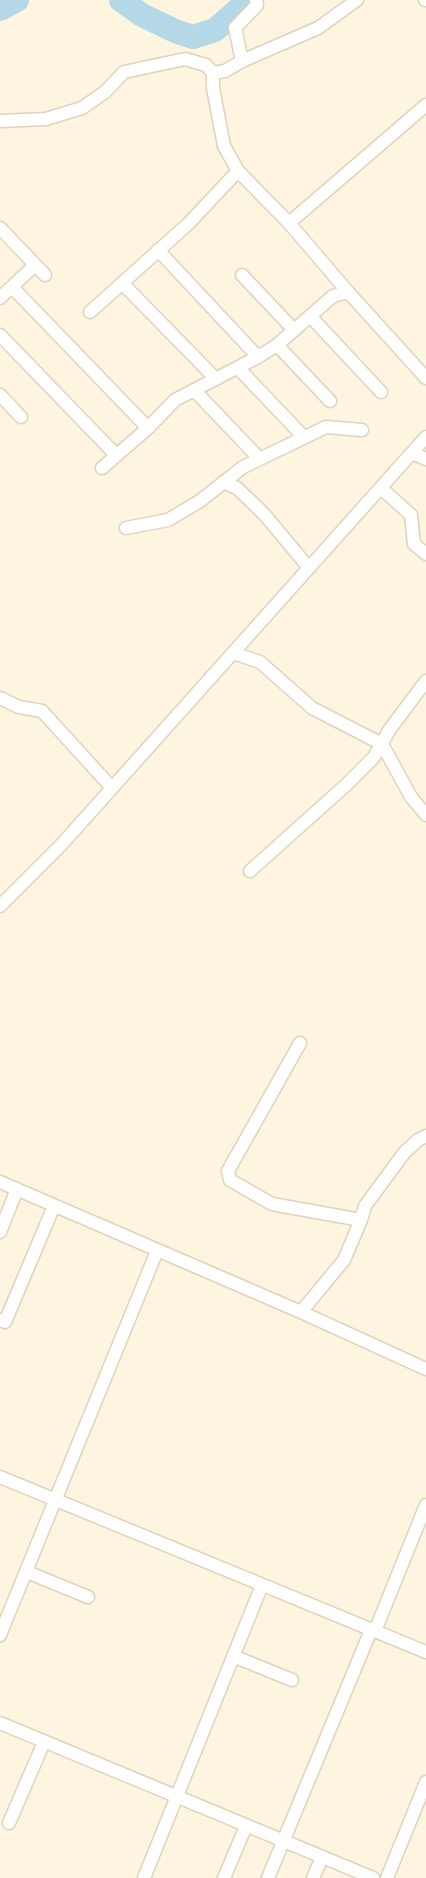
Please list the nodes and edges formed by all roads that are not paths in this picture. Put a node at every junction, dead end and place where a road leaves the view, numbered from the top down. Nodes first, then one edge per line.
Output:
1 (357, 0) edge
2 (256, 3) edge
3 (242, 61) junction
4 (212, 73) junction
5 (426, 105) edge
6 (0, 121) edge
7 (238, 171) junction
8 (289, 223) junction
9 (0, 228) edge
10 (158, 250) junction
11 (35, 265) junction
12 (45, 275) dead end
13 (242, 275) dead end
14 (122, 283) junction
15 (348, 292) junction
16 (4, 293) edge
17 (90, 312) dead end
18 (310, 316) junction
19 (294, 330) junction
20 (2, 342) edge
21 (277, 345) junction
22 (258, 358) junction
23 (238, 368) junction
24 (426, 378) edge
25 (216, 379) junction
26 (194, 390) junction
27 (381, 392) dead end
28 (0, 395) edge
29 (330, 401) dead end
30 (21, 417) dead end
31 (148, 428) junction
32 (362, 430) dead end
33 (300, 433) dead end
34 (426, 437) edge
35 (412, 453) junction
36 (256, 454) dead end
37 (116, 455) junction
38 (426, 459) edge
39 (102, 468) dead end
40 (223, 482) junction
41 (381, 488) junction
42 (126, 528) dead end
43 (426, 554) edge
44 (309, 568) junction
45 (233, 654) junction
46 (426, 681) edge
47 (1, 701) edge
48 (382, 744) junction
49 (112, 788) junction
50 (426, 816) edge
51 (250, 871) dead end
52 (0, 906) edge
53 (300, 1043) dead end
54 (426, 1136) edge
55 (0, 1182) edge
56 (18, 1190) junction
57 (54, 1206) junction
58 (361, 1220) junction
59 (0, 1232) edge
60 (157, 1251) junction
61 (301, 1312) junction
62 (0, 1320) edge
63 (426, 1369) edge
64 (0, 1477) edge
65 (56, 1500) junction
66 (426, 1505) edge
67 (27, 1572) junction
68 (262, 1585) junction
69 (88, 1597) dead end
70 (373, 1630) junction
71 (0, 1635) edge
72 (426, 1652) edge
73 (232, 1656) junction
74 (292, 1680) dead end
75 (0, 1723) edge
76 (44, 1742) junction
77 (426, 1782) edge
78 (177, 1798) junction
79 (9, 1823) dead end
80 (246, 1826) junction
81 (282, 1841) junction
82 (322, 1857) junction
83 (144, 1878) edge
84 (224, 1878) edge
85 (268, 1878) edge
86 (313, 1878) edge
87 (372, 1878) edge
88 (386, 1878) edge

1 - 3 street
2 - 3 street
3 - 4 street
4 - 6 street
4 - 7 street
5 - 8 street
7 - 8 street
7 - 10 street
8 - 15 street
9 - 11 street
10 - 14 street
10 - 22 street
11 - 12 street
11 - 16 street
13 - 19 street
14 - 17 street
14 - 25 street
15 - 18 street
15 - 24 street
16 - 31 street
18 - 19 street
18 - 27 street
19 - 21 street
20 - 37 street
21 - 22 street
21 - 29 street
22 - 23 street
23 - 25 street
23 - 33 street
25 - 26 street
26 - 31 street
26 - 36 street
28 - 30 street
31 - 37 street
32 - 40 street
34 - 35 street
35 - 38 street
35 - 41 street
37 - 39 street
40 - 42 street
40 - 44 street
41 - 43 street
41 - 44 street
44 - 45 street
45 - 48 street
45 - 49 street
46 - 48 street
47 - 49 street
48 - 50 street
48 - 51 street
49 - 52 street
53 - 58 street
54 - 58 street
55 - 56 street
56 - 57 street
56 - 59 street
57 - 60 street
57 - 62 street
58 - 61 street
60 - 61 street
60 - 65 street
61 - 63 street
64 - 65 street
65 - 67 street
65 - 68 street
66 - 70 street
67 - 69 street
67 - 71 street
68 - 70 street
68 - 73 street
70 - 72 street
70 - 81 street
73 - 74 street
73 - 78 street
75 - 76 street
76 - 78 street
76 - 79 street
77 - 88 street
78 - 80 street
78 - 83 street
80 - 81 street
80 - 84 street
81 - 82 street
81 - 85 street
82 - 86 street
82 - 87 street

